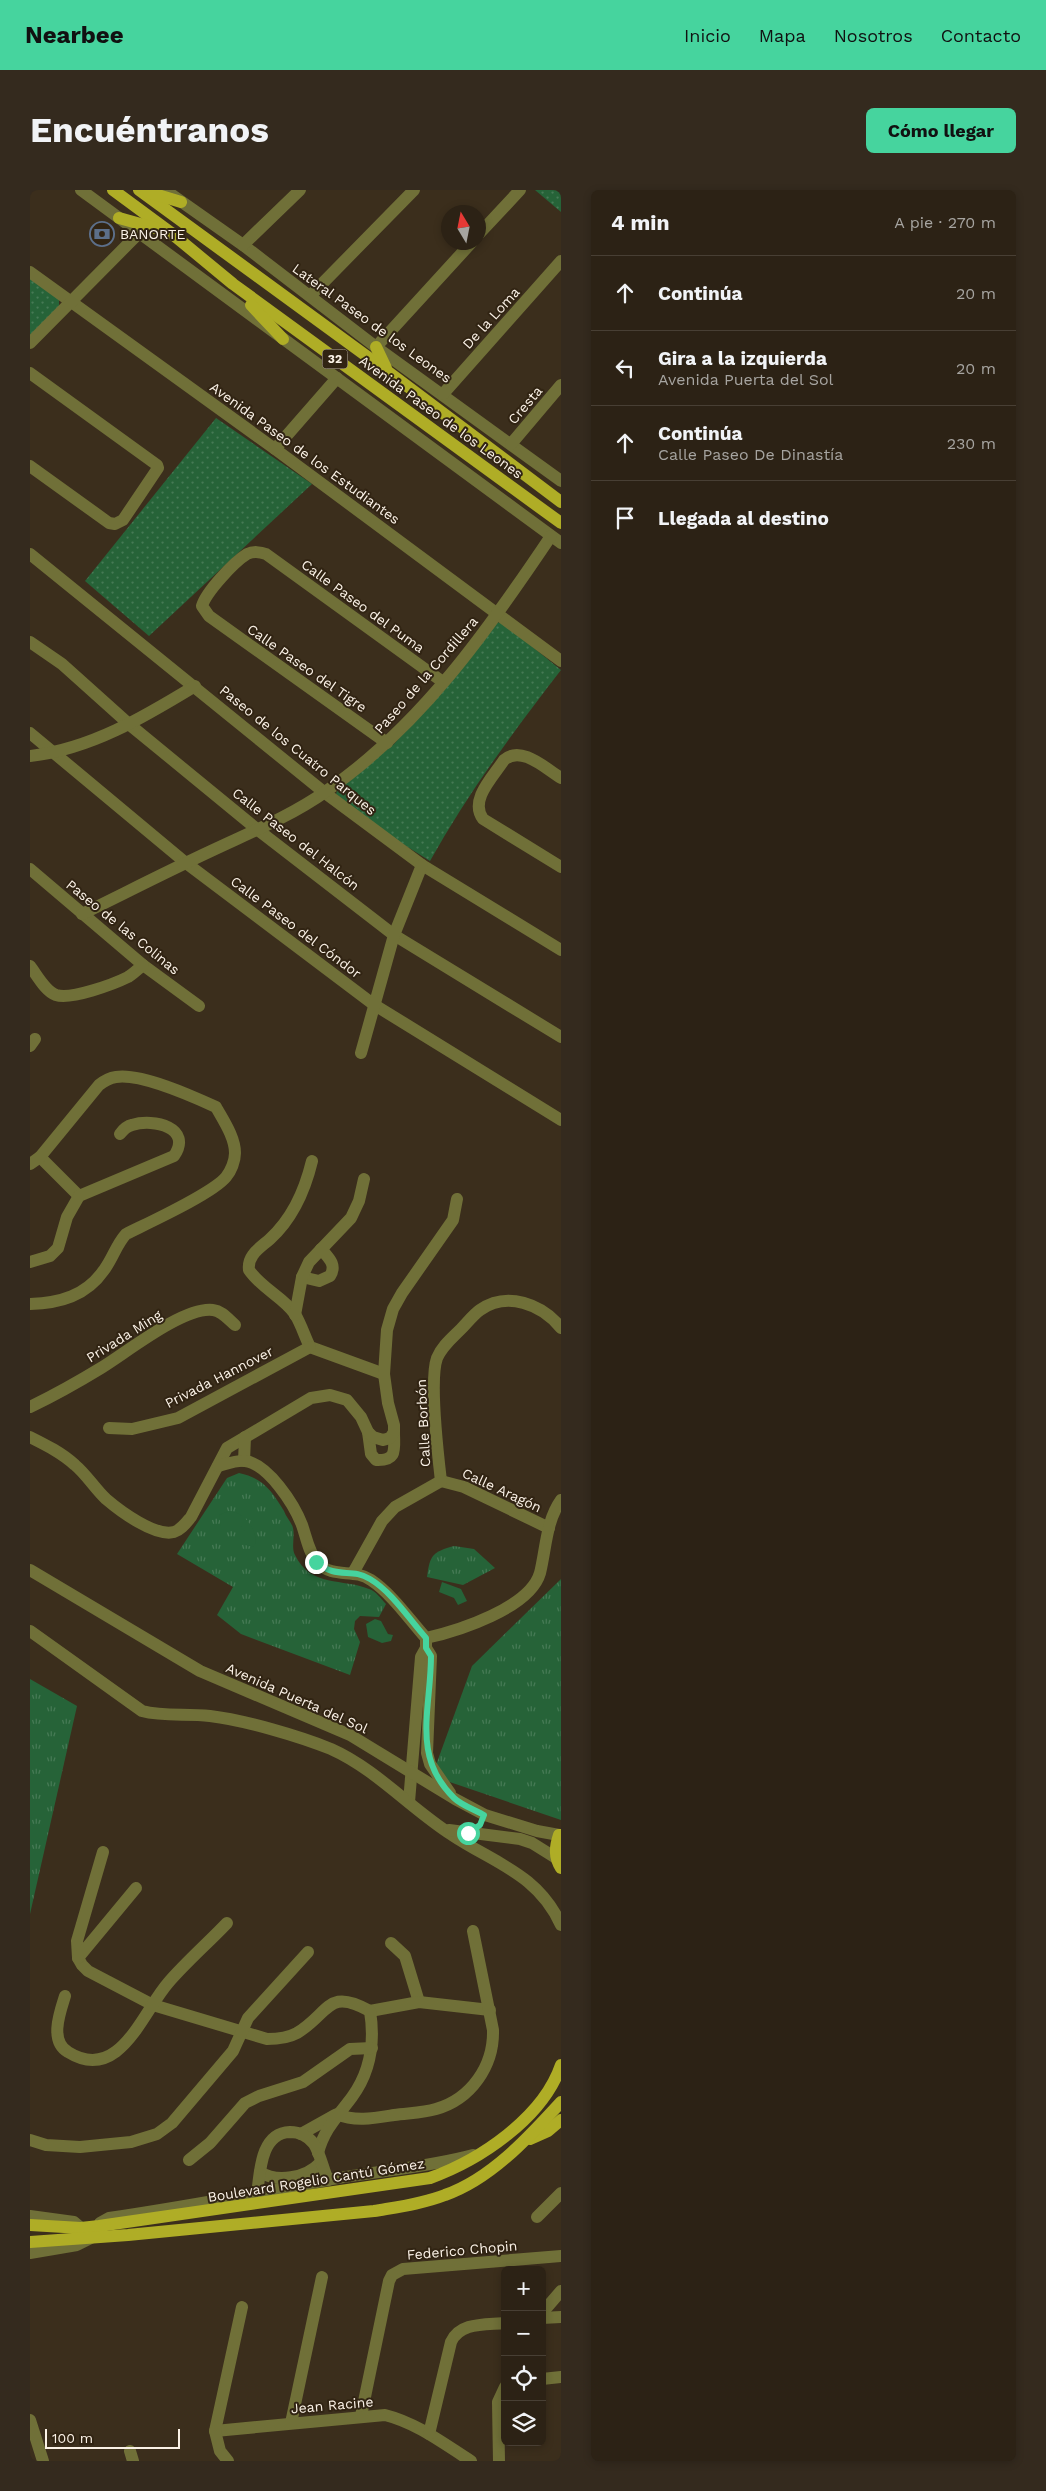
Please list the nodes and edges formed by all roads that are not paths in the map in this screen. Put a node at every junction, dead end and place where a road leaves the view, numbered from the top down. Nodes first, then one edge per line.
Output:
1 (81, 190) edge
2 (113, 190) edge
3 (140, 190) edge
4 (300, 190) edge
5 (414, 190) edge
6 (520, 190) edge
7 (170, 191) edge
8 (181, 202) junction
9 (119, 218) junction
10 (486, 226) edge
11 (170, 232) junction
12 (138, 234) junction
13 (242, 244) junction
14 (465, 250) edge
15 (561, 261) edge
16 (30, 272) edge
17 (233, 284) junction
18 (310, 296) junction
19 (71, 303) junction
20 (283, 339) junction
21 (30, 343) edge
22 (376, 347) junction
23 (388, 371) junction
24 (30, 373) edge
25 (337, 378) junction
26 (561, 385) edge
27 (443, 394) junction
28 (511, 444) junction
29 (275, 449) junction
30 (30, 466) edge
31 (561, 481) edge
32 (534, 482) junction
33 (561, 491) edge
34 (561, 502) edge
35 (561, 523) edge
36 (556, 540) edge
37 (30, 554) edge
38 (499, 614) junction
39 (209, 616) joint
40 (30, 642) edge
41 (561, 661) edge
42 (443, 682) junction
43 (195, 686) junction
44 (130, 725) junction
45 (30, 733) edge
46 (387, 743) junction
47 (55, 753) junction
48 (30, 756) edge
49 (561, 778) edge
50 (325, 793) junction
51 (258, 830) junction
52 (186, 863) junction
53 (422, 865) junction
54 (561, 867) edge
55 (30, 869) edge
56 (82, 914) junction
57 (394, 935) junction
58 (561, 950) edge
59 (143, 964) junction
60 (30, 966) edge
61 (373, 1004) junction
62 (199, 1006) dead end
63 (561, 1037) edge
64 (361, 1053) dead end
65 (561, 1120) edge
66 (120, 1134) dead end
67 (35, 1160) edge
68 (312, 1161) dead end
69 (364, 1179) dead end
70 (79, 1196) junction
71 (457, 1199) dead end
72 (321, 1249) junction
73 (30, 1262) edge
74 (302, 1277) junction
75 (30, 1304) edge
76 (295, 1314) junction
77 (235, 1325) dead end
78 (561, 1328) edge
79 (310, 1347) junction
80 (384, 1374) junction
81 (30, 1407) edge
82 (109, 1428) dead end
83 (368, 1432) junction
84 (394, 1432) junction
85 (30, 1437) edge
86 (245, 1437) junction
87 (244, 1461) junction
88 (218, 1466) junction
89 (442, 1481) junction
90 (561, 1500) edge
91 (549, 1528) junction
92 (30, 1570) edge
93 (353, 1573) junction
94 (30, 1632) edge
95 (426, 1643) junction
96 (321, 1722) junction
97 (312, 1742) junction
98 (415, 1746) junction
99 (392, 1760) junction
100 (412, 1772) junction
101 (455, 1799) junction
102 (409, 1802) junction
103 (484, 1815) junction
104 (444, 1829) junction
105 (468, 1833) junction
106 (560, 1835) edge
107 (104, 1852) dead end
108 (559, 1863) edge
109 (136, 1888) dead end
110 (227, 1923) dead end
111 (561, 1925) edge
112 (473, 1931) dead end
113 (392, 1943) dead end
114 (308, 1952) dead end
115 (78, 1958) junction
116 (65, 1996) dead end
117 (419, 2002) junction
118 (153, 2005) junction
119 (490, 2010) junction
120 (370, 2012) junction
121 (242, 2031) junction
122 (372, 2048) junction
123 (561, 2065) edge
124 (561, 2102) edge
125 (337, 2114) junction
126 (561, 2120) edge
127 (301, 2134) junction
128 (30, 2140) edge
129 (520, 2144) junction
130 (483, 2152) junction
131 (319, 2158) junction
132 (190, 2160) dead end
133 (260, 2172) junction
134 (328, 2180) junction
135 (561, 2194) edge
136 (257, 2195) junction
137 (30, 2216) edge
138 (537, 2217) dead end
139 (30, 2225) edge
140 (99, 2226) junction
141 (81, 2228) junction
142 (91, 2238) junction
143 (30, 2242) edge
144 (30, 2253) edge
145 (561, 2256) edge
146 (322, 2277) dead end
147 (561, 2291) edge
148 (242, 2306) dead end
149 (544, 2311) edge
150 (561, 2317) edge
151 (546, 2318) edge
152 (501, 2323) edge
153 (561, 2377) edge
154 (546, 2379) edge
155 (502, 2401) edge
156 (361, 2416) junction
157 (30, 2420) edge
158 (291, 2423) junction
159 (215, 2432) junction
160 (429, 2434) junction
161 (43, 2461) edge
162 (228, 2461) edge
163 (471, 2461) edge
164 (499, 2461) edge

1 - 9 street
2 - 11 main road, Avenida Paseo de los Leones / 32
3 - 8 main road
3 - 23 main road, Avenida Paseo de los Leones / 32
4 - 13 street
5 - 18 street
6 - 10 street
7 - 8 street, Lateral Paseo de los Leones
8 - 13 street, Lateral Paseo de los Leones
9 - 11 main road
9 - 12 street
11 - 17 main road, Avenida Paseo de los Leones / 32
12 - 19 street
12 - 20 street
13 - 18 street, Lateral Paseo de los Leones
14 - 22 street
15 - 27 street, De la Loma
16 - 19 street, Avenida Paseo de los Estudiantes
17 - 20 main road
17 - 35 main road, Avenida Paseo de los Leones / 32
18 - 22 street, Lateral Paseo de los Leones
19 - 21 street
19 - 29 street, Avenida Paseo de los Estudiantes
20 - 25 street
22 - 23 main road
22 - 27 street, Lateral Paseo de los Leones
23 - 32 main road, Avenida Paseo de los Leones / 32
24 - 30 street
25 - 29 street
25 - 36 street
26 - 28 street, Cresta
27 - 28 street, Lateral Paseo de los Leones
28 - 31 street, Lateral Paseo de los Leones
29 - 38 street, Avenida Paseo de los Estudiantes
32 - 33 main road
32 - 34 main road, Avenida Paseo de los Leones / 32
36 - 38 street, Paseo de la Cordillera
37 - 43 street, Paseo de los Cuatro Parques
38 - 41 street, Avenida Paseo de los Estudiantes
38 - 42 street, Paseo de la Cordillera
39 - 42 street, Calle Paseo del Puma
39 - 46 street, Calle Paseo del Tigre
40 - 44 street, Calle Paseo del Halcón
42 - 46 street, Paseo de la Cordillera
43 - 44 street
43 - 50 street, Paseo de los Cuatro Parques
44 - 47 street
44 - 51 street, Calle Paseo del Halcón
45 - 47 street, Calle Paseo del Cóndor
46 - 50 street, Paseo de la Cordillera
47 - 48 street
47 - 52 street, Calle Paseo del Cóndor
49 - 54 street
50 - 51 street, Paseo de la Cordillera
50 - 53 street, Paseo de los Cuatro Parques
51 - 52 street, Paseo de la Cordillera
51 - 57 street, Calle Paseo del Halcón
52 - 56 street, Paseo de la Cordillera
52 - 61 street, Calle Paseo del Cóndor
53 - 57 street
53 - 58 street, Paseo de los Cuatro Parques
55 - 56 street, Paseo de las Colinas
56 - 59 street, Paseo de las Colinas
57 - 61 street
57 - 63 street, Calle Paseo del Halcón
59 - 60 street
59 - 62 street, Paseo de las Colinas
61 - 64 street
61 - 65 street, Calle Paseo del Cóndor
66 - 70 street
67 - 70 street
67 - 75 street
68 - 76 street
69 - 72 street
70 - 73 street
71 - 80 street
72 - 74 street
72 - 74 street
74 - 76 street
76 - 79 street
77 - 81 street, Privada Ming
78 - 89 street, Calle Borbón
79 - 80 street
79 - 82 street, Privada Hannover
80 - 84 street
83 - 84 street
83 - 84 street
83 - 86 street
85 - 88 street
86 - 87 street
86 - 88 street
87 - 88 street
87 - 93 street
89 - 91 street, Calle Aragón
89 - 93 street, Calle Borbón
90 - 91 street
91 - 95 street
92 - 96 street, Avenida Puerta del Sol
93 - 95 street
94 - 97 street
95 - 98 street
95 - 101 street
96 - 97 street
96 - 99 street, Avenida Puerta del Sol
97 - 102 street
98 - 99 street
98 - 100 street
99 - 100 street, Avenida Puerta del Sol
100 - 101 street, Avenida Puerta del Sol
100 - 102 street
101 - 103 street, Avenida Puerta del Sol
102 - 104 street
103 - 105 street
103 - 106 street, Avenida Puerta del Sol
104 - 105 street
104 - 111 street
105 - 108 street
106 - 108 main road
107 - 115 street
109 - 115 street
110 - 118 street
112 - 119 street
113 - 117 street
114 - 121 street
115 - 118 street
116 - 118 street
117 - 119 street
117 - 120 street
118 - 121 street
119 - 125 street
120 - 121 street
120 - 122 street
121 - 128 street
122 - 125 street
122 - 132 street
123 - 130 main road, Boulevard Rogelio Cantú Gómez
124 - 129 main road
125 - 127 street
125 - 131 street
126 - 129 main road
127 - 131 street
127 - 133 street
129 - 142 main road
130 - 134 street
130 - 140 main road, Boulevard Rogelio Cantú Gómez
131 - 133 street
131 - 134 street
133 - 136 street
134 - 136 street
135 - 138 street
136 - 140 street
137 - 141 street
139 - 141 main road, Boulevard Rogelio Cantú Gómez
140 - 141 main road, Boulevard Rogelio Cantú Gómez
142 - 143 main road
142 - 144 street
145 - 156 street, Federico Chopin
146 - 158 street
147 - 149 street
148 - 159 street
150 - 151 street
152 - 160 street
153 - 154 street
155 - 164 street
156 - 158 street, Jean Racine
156 - 160 street, Jean Racine
157 - 161 street
158 - 159 street, Jean Racine
159 - 162 street
160 - 163 street, Jean Racine

